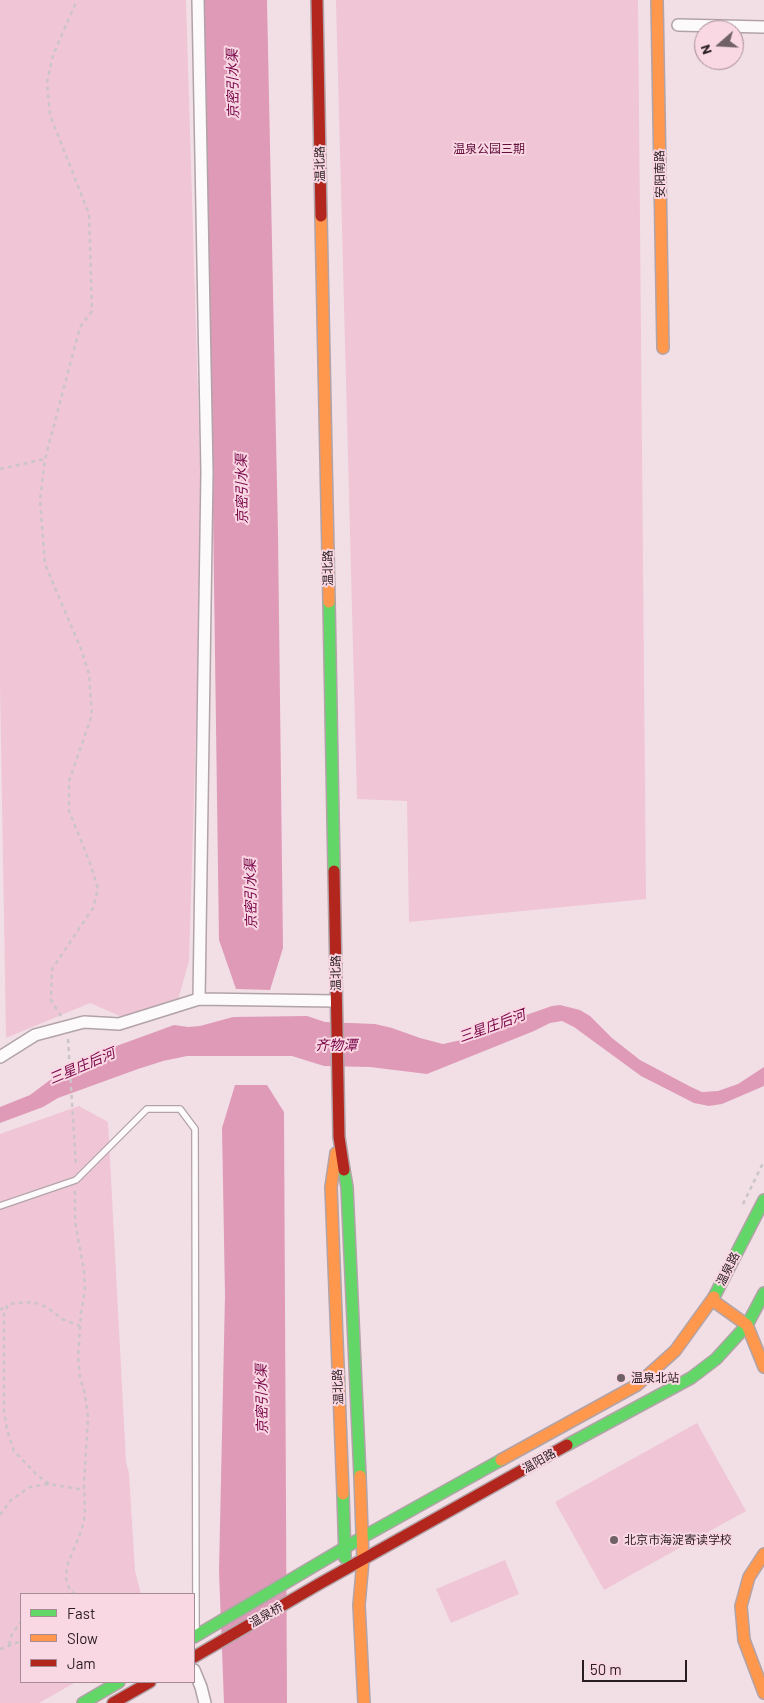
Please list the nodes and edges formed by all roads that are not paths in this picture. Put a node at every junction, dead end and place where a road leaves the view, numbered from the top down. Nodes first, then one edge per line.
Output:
1 (198, 0) edge
2 (317, 0) edge
3 (657, 0) edge
4 (678, 25) dead end
5 (764, 27) edge
6 (664, 348) dead end
7 (199, 999) junction
8 (336, 1001) junction
9 (0, 1057) edge
10 (339, 1137) junction
11 (764, 1200) edge
12 (0, 1206) edge
13 (764, 1293) edge
14 (712, 1300) junction
15 (747, 1325) junction
16 (764, 1367) edge
17 (364, 1537) junction
18 (344, 1548) junction
19 (764, 1554) edge
20 (363, 1560) junction
21 (312, 1567) joint
22 (346, 1569) junction
23 (320, 1584) joint
24 (359, 1605) junction
25 (195, 1637) edge
26 (195, 1656) edge
27 (195, 1672) edge
28 (117, 1683) edge
29 (148, 1683) edge
30 (764, 1693) edge
31 (82, 1703) edge
32 (113, 1703) edge
33 (204, 1703) edge
34 (364, 1703) edge

1 - 7 street
2 - 8 main road, 温北路
3 - 6 main road, 安阳南路
4 - 5 street
7 - 8 street
7 - 9 street
8 - 10 main road, 温北路
10 - 17 main road, 温北路
10 - 18 main road, 温北路
11 - 14 main road, 温泉路
12 - 25 lane
13 - 15 main road
14 - 15 main road, 温泉路
14 - 17 main road, 温阳路
15 - 16 main road
15 - 20 main road, 温阳路
17 - 18 main road, 温阳路
17 - 20 main road, 温北路
18 - 21 main road, 温阳路
18 - 22 main road, 温北路
19 - 30 main road
20 - 22 main road, 温阳路
20 - 24 main road, 温北路
21 - 25 main road, 温泉桥
22 - 23 main road, 温阳路
22 - 24 main road, 温北路
23 - 26 main road, 温泉桥
24 - 34 main road, 温北路
27 - 33 street
28 - 31 main road
29 - 32 main road

